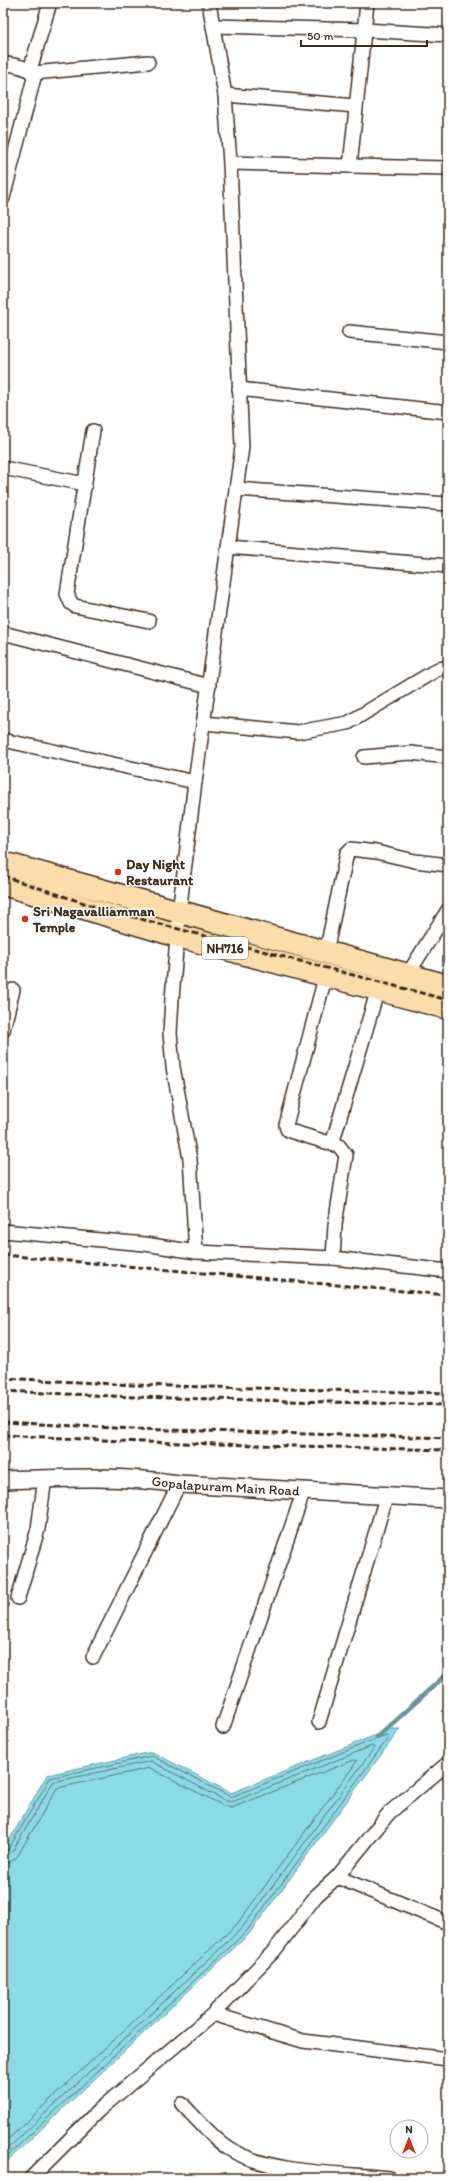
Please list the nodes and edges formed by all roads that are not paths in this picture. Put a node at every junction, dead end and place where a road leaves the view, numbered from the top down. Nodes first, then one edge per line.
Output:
1 (50, 3) edge
2 (209, 3) edge
3 (367, 3) edge
4 (213, 26) junction
5 (365, 30) junction
6 (448, 35) edge
7 (148, 62) dead end
8 (3, 63) edge
9 (32, 72) junction
10 (225, 94) junction
11 (356, 106) junction
12 (230, 163) junction
13 (350, 166) junction
14 (448, 168) edge
15 (4, 192) edge
16 (350, 332) dead end
17 (448, 342) edge
18 (239, 389) junction
19 (448, 412) edge
20 (93, 431) dead end
21 (3, 468) edge
22 (85, 484) junction
23 (236, 489) junction
24 (448, 504) edge
25 (228, 547) junction
26 (448, 566) edge
27 (149, 621) dead end
28 (3, 633) edge
29 (448, 667) edge
30 (209, 686) junction
31 (204, 723) junction
32 (3, 740) edge
33 (364, 757) dead end
34 (448, 757) edge
35 (195, 782) junction
36 (3, 863) edge
37 (448, 865) edge
38 (3, 884) edge
39 (448, 910) edge
40 (179, 912) junction
41 (178, 936) junction
42 (326, 952) junction
43 (326, 974) junction
44 (408, 974) junction
45 (448, 986) edge
46 (378, 989) junction
47 (13, 990) dead end
48 (448, 1008) edge
49 (3, 1030) edge
50 (332, 1144) junction
51 (3, 1231) edge
52 (196, 1252) junction
53 (333, 1258) junction
54 (448, 1271) edge
55 (45, 1478) junction
56 (3, 1480) edge
57 (179, 1484) junction
58 (304, 1490) junction
59 (387, 1494) junction
60 (448, 1499) edge
61 (18, 1598) dead end
62 (93, 1657) dead end
63 (319, 1722) dead end
64 (223, 1727) dead end
65 (448, 1764) edge
66 (338, 1877) junction
67 (448, 1923) edge
68 (213, 2014) junction
69 (448, 2059) edge
70 (182, 2104) dead end
71 (31, 2178) edge
72 (390, 2178) edge

1 - 9 street
2 - 4 street
3 - 5 street
4 - 5 street
4 - 10 street
5 - 6 street
5 - 11 street
7 - 9 street
8 - 9 street
9 - 15 street
10 - 11 street
10 - 12 street
11 - 13 street
12 - 13 street
12 - 18 street
13 - 14 street
16 - 17 street
18 - 19 street
18 - 23 street
20 - 22 street
21 - 22 street
22 - 27 street
23 - 24 street
23 - 25 street
25 - 26 street
25 - 30 street
28 - 30 street
29 - 31 street
30 - 31 street
31 - 35 street
32 - 35 street
33 - 34 street
35 - 40 street
36 - 40 highway, NH716
37 - 42 street
38 - 41 highway, NH716
39 - 44 street
40 - 41 street
40 - 42 highway, NH716
41 - 43 highway, NH716
41 - 52 street
42 - 44 highway, NH716
43 - 46 highway, NH716
43 - 50 street
44 - 45 highway, NH716
46 - 48 highway, NH716
46 - 50 street
47 - 49 street
50 - 53 street
51 - 52 street
52 - 53 street
53 - 54 street
55 - 56 street, Gopalapuram Main Road
55 - 57 street, Gopalapuram Main Road
55 - 61 street
57 - 58 street, Gopalapuram Main Road
57 - 62 street
58 - 59 street, Gopalapuram Main Road
58 - 64 street
59 - 60 street, Gopalapuram Main Road
59 - 63 street
65 - 66 street
66 - 67 street
66 - 68 street
68 - 69 street
68 - 71 street
70 - 72 street

